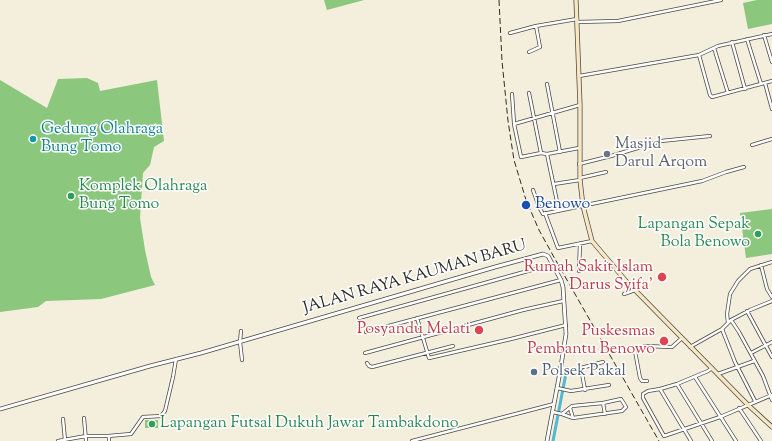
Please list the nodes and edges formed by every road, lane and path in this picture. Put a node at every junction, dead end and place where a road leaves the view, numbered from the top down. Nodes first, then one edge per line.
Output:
1 (576, 0) edge
2 (721, 0) edge
3 (705, 2) edge
4 (577, 20) junction
5 (536, 26) junction
6 (510, 33) dead end
7 (772, 34) edge
8 (764, 35) junction
9 (748, 39) junction
10 (732, 42) junction
11 (714, 48) junction
12 (529, 52) dead end
13 (699, 55) junction
14 (772, 62) edge
15 (579, 76) junction
16 (772, 81) edge
17 (765, 83) junction
18 (548, 84) dead end
19 (761, 84) junction
20 (744, 89) junction
21 (529, 93) dead end
22 (512, 94) dead end
23 (728, 94) junction
24 (580, 105) junction
25 (772, 109) edge
26 (553, 112) junction
27 (534, 118) junction
28 (514, 123) junction
29 (710, 136) dead end
30 (772, 139) edge
31 (752, 145) dead end
32 (579, 148) junction
33 (560, 152) junction
34 (541, 153) junction
35 (547, 154) junction
36 (579, 164) junction
37 (744, 167) dead end
38 (606, 172) dead end
39 (580, 179) junction
40 (554, 184) junction
41 (533, 190) dead end
42 (583, 206) junction
43 (559, 211) junction
44 (545, 213) junction
45 (592, 241) junction
46 (580, 243) junction
47 (772, 262) edge
48 (553, 264) junction
49 (761, 266) junction
50 (579, 271) dead end
51 (561, 280) junction
52 (635, 290) junction
53 (624, 294) dead end
54 (772, 297) edge
55 (563, 301) junction
56 (772, 301) edge
57 (747, 312) junction
58 (359, 318) dead end
59 (416, 318) junction
60 (731, 320) junction
61 (728, 324) junction
62 (566, 325) junction
63 (722, 329) junction
64 (241, 331) dead end
65 (366, 332) dead end
66 (422, 337) junction
67 (682, 338) junction
68 (240, 342) junction
69 (772, 342) edge
70 (766, 345) junction
71 (453, 346) dead end
72 (690, 347) junction
73 (365, 353) dead end
74 (426, 353) junction
75 (750, 353) junction
76 (772, 357) edge
77 (176, 359) junction
78 (242, 360) dead end
79 (754, 361) junction
80 (603, 362) dead end
81 (367, 363) dead end
82 (738, 367) junction
83 (712, 368) junction
84 (718, 374) junction
85 (695, 377) junction
86 (648, 381) dead end
87 (677, 384) junction
88 (609, 385) dead end
89 (559, 388) junction
90 (660, 389) junction
91 (585, 390) junction
92 (771, 395) edge
93 (772, 400) edge
94 (755, 401) junction
95 (603, 403) junction
96 (554, 404) junction
97 (748, 404) junction
98 (570, 408) junction
99 (739, 408) junction
100 (0, 409) edge
101 (552, 412) junction
102 (562, 414) junction
103 (605, 414) junction
104 (720, 417) junction
105 (63, 418) dead end
106 (84, 418) dead end
107 (573, 418) junction
108 (702, 423) junction
109 (772, 426) edge
110 (684, 429) junction
111 (86, 436) junction
112 (109, 436) junction
113 (65, 440) edge
114 (58, 441) edge
115 (86, 441) edge
116 (109, 441) edge
117 (412, 441) edge
118 (547, 441) edge
119 (691, 441) edge
120 (712, 441) edge
121 (736, 441) edge
122 (761, 441) edge

1 - 4 main road
2 - 3 street
3 - 4 street
4 - 5 street
4 - 15 main road
5 - 6 street
5 - 12 street
7 - 8 street
8 - 9 street
8 - 14 street
9 - 10 street
9 - 19 street
10 - 11 street
10 - 20 street
11 - 13 street
11 - 23 street
13 - 15 street
13 - 23 street
15 - 24 main road
16 - 17 street
17 - 19 street
17 - 25 street
18 - 26 street
19 - 20 street
20 - 23 street
21 - 27 street
22 - 28 street
24 - 26 street
24 - 32 main road
26 - 27 street
26 - 33 street
27 - 28 street
27 - 34 street
28 - 34 street
29 - 36 street
30 - 31 street
32 - 33 street
32 - 36 main road
33 - 35 street
34 - 35 street
35 - 40 street
36 - 39 main road
37 - 42 street
38 - 39 street
39 - 40 street
39 - 42 main road
40 - 43 street
41 - 44 street
42 - 43 street
42 - 45 main road
43 - 44 street
44 - 46 street
45 - 46 street
45 - 52 main road
46 - 50 street
47 - 49 street
48 - 51 street
48 - 58 street
48 - 68 street, JALAN RAYA KAUMAN BARU
49 - 54 street
49 - 61 street
51 - 55 street
51 - 59 street
52 - 53 street
52 - 67 main road
55 - 62 street
55 - 66 street
56 - 57 street
57 - 60 street
57 - 70 street
59 - 65 street
59 - 66 street
60 - 61 street
60 - 75 street
61 - 63 street
62 - 74 street
62 - 89 street
63 - 72 street
63 - 82 street
64 - 68 street
66 - 73 street
66 - 74 street
67 - 72 main road
67 - 86 street
68 - 77 street, JALAN RAYA KAUMAN BARU
68 - 78 street
69 - 70 street
70 - 75 street
70 - 76 street
71 - 74 street
72 - 83 main road
74 - 81 street
75 - 79 street
77 - 100 street, JALAN RAYA KAUMAN BARU
77 - 112 street
79 - 82 street
79 - 92 street
80 - 91 street
82 - 84 street
82 - 94 street
83 - 84 main road
83 - 85 street
84 - 97 main road
85 - 87 street
85 - 104 street
87 - 90 street
87 - 108 street
88 - 91 street
89 - 91 street
89 - 96 street
90 - 110 street
90 - 110 street
92 - 93 street
92 - 94 street
94 - 97 street
95 - 98 street
95 - 103 street
95 - 103 street
96 - 101 street
96 - 117 street
97 - 99 street
97 - 109 main road
98 - 102 street
98 - 107 street
99 - 104 street
99 - 122 street
101 - 102 street
101 - 118 street
102 - 107 street
103 - 107 street
104 - 108 street
104 - 121 street
105 - 113 street
106 - 111 street
108 - 110 street
108 - 120 street
110 - 119 street
111 - 112 street
111 - 113 street
111 - 115 street
112 - 116 street
113 - 114 street

